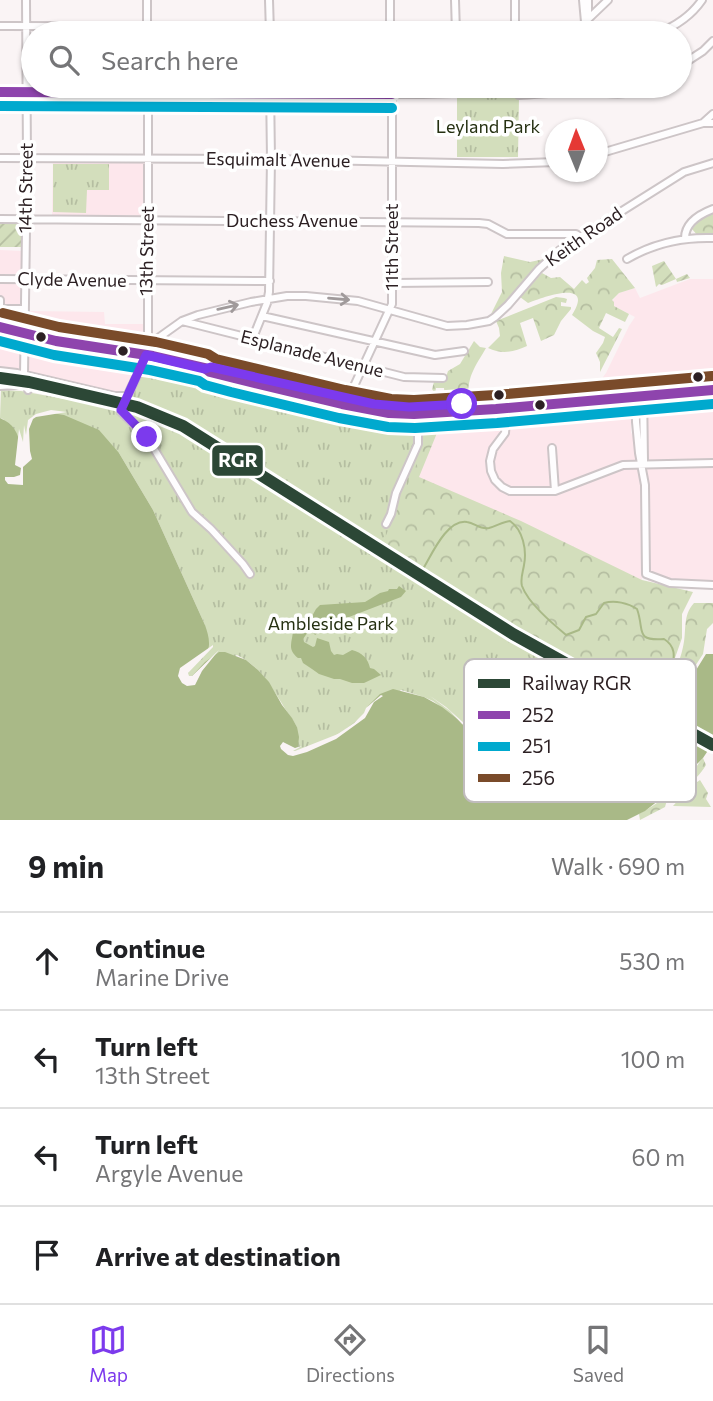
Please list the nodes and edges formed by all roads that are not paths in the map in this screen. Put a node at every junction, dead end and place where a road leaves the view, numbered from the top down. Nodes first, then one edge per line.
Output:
1 (26, 0) edge
2 (146, 0) edge
3 (269, 0) edge
4 (390, 0) edge
5 (455, 0) edge
6 (515, 0) edge
7 (583, 0) edge
8 (588, 0) edge
9 (608, 0) edge
10 (702, 0) edge
11 (587, 20) junction
12 (26, 21) edge
13 (147, 21) edge
14 (270, 21) edge
15 (390, 21) edge
16 (456, 21) edge
17 (516, 21) edge
18 (682, 21) edge
19 (0, 26) edge
20 (21, 26) edge
21 (713, 41) edge
22 (692, 58) edge
23 (0, 92) edge
24 (21, 92) edge
25 (27, 98) edge
26 (148, 98) edge
27 (270, 98) edge
28 (392, 98) edge
29 (713, 114) edge
30 (713, 123) edge
31 (703, 124) junction
32 (608, 151) edge
33 (0, 158) edge
34 (27, 158) junction
35 (149, 159) junction
36 (271, 159) junction
37 (391, 161) junction
38 (545, 162) edge
39 (713, 163) edge
40 (713, 209) edge
41 (0, 219) edge
42 (26, 219) junction
43 (148, 220) junction
44 (270, 221) junction
45 (393, 222) junction
46 (581, 237) junction
47 (713, 237) edge
48 (685, 238) junction
49 (627, 259) dead end
50 (0, 279) edge
51 (25, 279) junction
52 (147, 281) junction
53 (270, 281) junction
54 (488, 282) dead end
55 (393, 283) junction
56 (0, 300) edge
57 (269, 300) junction
58 (1, 309) edge
59 (25, 309) junction
60 (390, 309) junction
61 (262, 316) junction
62 (1, 321) edge
63 (182, 321) junction
64 (0, 327) edge
65 (24, 333) junction
66 (252, 340) junction
67 (374, 342) junction
68 (148, 346) junction
69 (464, 351) dead end
70 (146, 355) junction
71 (363, 366) junction
72 (205, 369) junction
73 (0, 371) edge
74 (24, 375) junction
75 (443, 378) dead end
76 (713, 380) edge
77 (0, 386) edge
78 (28, 390) dead end
79 (713, 390) edge
80 (639, 392) junction
81 (126, 396) junction
82 (348, 399) junction
83 (419, 407) junction
84 (515, 407) junction
85 (496, 409) junction
86 (414, 414) junction
87 (506, 421) junction
88 (552, 449) dead end
89 (713, 463) edge
90 (642, 465) junction
91 (555, 491) junction
92 (387, 524) dead end
93 (250, 574) dead end
94 (713, 585) edge

1 - 12 street, 14th Street
2 - 13 street
3 - 14 street
4 - 15 street
5 - 16 street
6 - 17 street
7 - 11 street
8 - 11 street
9 - 11 street
10 - 18 street
19 - 20 street
21 - 22 street
23 - 24 street
25 - 34 street, 14th Street
26 - 35 street, 13th Street
27 - 36 street
28 - 37 street, 11th Street
29 - 31 street
30 - 31 street
31 - 32 street
33 - 34 street, Esquimalt Avenue
34 - 35 street, Esquimalt Avenue
34 - 42 street, 14th Street
35 - 36 street, Esquimalt Avenue
35 - 43 street, 13th Street
36 - 37 street, Esquimalt Avenue
36 - 44 street
37 - 38 street, Esquimalt Avenue
37 - 45 street, 11th Street
39 - 46 street, Keith Road
40 - 48 street
41 - 42 street, Duchess Avenue
42 - 43 street, Duchess Avenue
42 - 51 street, 14th Street
43 - 44 street, Duchess Avenue
43 - 52 street, 13th Street
44 - 45 street, Duchess Avenue
44 - 53 street
45 - 46 street, Duchess Avenue
45 - 55 street, 11th Street
46 - 60 street, Keith Road
47 - 48 street
48 - 49 street
50 - 51 street, Clyde Avenue
51 - 52 street, Clyde Avenue
51 - 59 street, 14th Street
52 - 53 street, Clyde Avenue
52 - 68 street, 13th Street
53 - 57 street
54 - 55 street
55 - 60 street, 11th Street
56 - 58 street
57 -> 60 street, Keith Road
57 - 61 street
63 -> 57 street, Keith Road
58 - 59 street
58 - 62 street
59 - 65 street, 14th Street
60 - 67 street, 11th Street
61 - 66 street
61 - 67 street
63 - 66 street, Esplanade Avenue
63 - 68 street, Keith Road
64 - 65 main road
65 - 70 main road
65 - 74 street, 14th Street
66 - 71 street, Esplanade Avenue
67 - 69 street
67 - 71 street, 11th Street
68 - 70 street, 13th Street
70 - 72 main road
70 - 81 street, 13th Street
71 - 75 street, Esplanade Avenue
71 - 82 street, 11th Street
72 - 82 main road
72 - 86 main road
73 - 74 street
74 - 77 street
74 - 78 street, 14th Street
74 - 81 street
76 - 80 main road
79 - 80 main road
80 - 83 main road
80 - 84 main road
80 - 90 street
81 - 93 street, 13th Street
82 - 83 main road
83 - 86 main road
84 - 85 main road
84 - 87 street
85 - 86 main road
85 - 87 street
86 - 92 street
87 - 91 street
88 - 91 street
89 - 90 street
90 - 91 street
90 - 94 street

